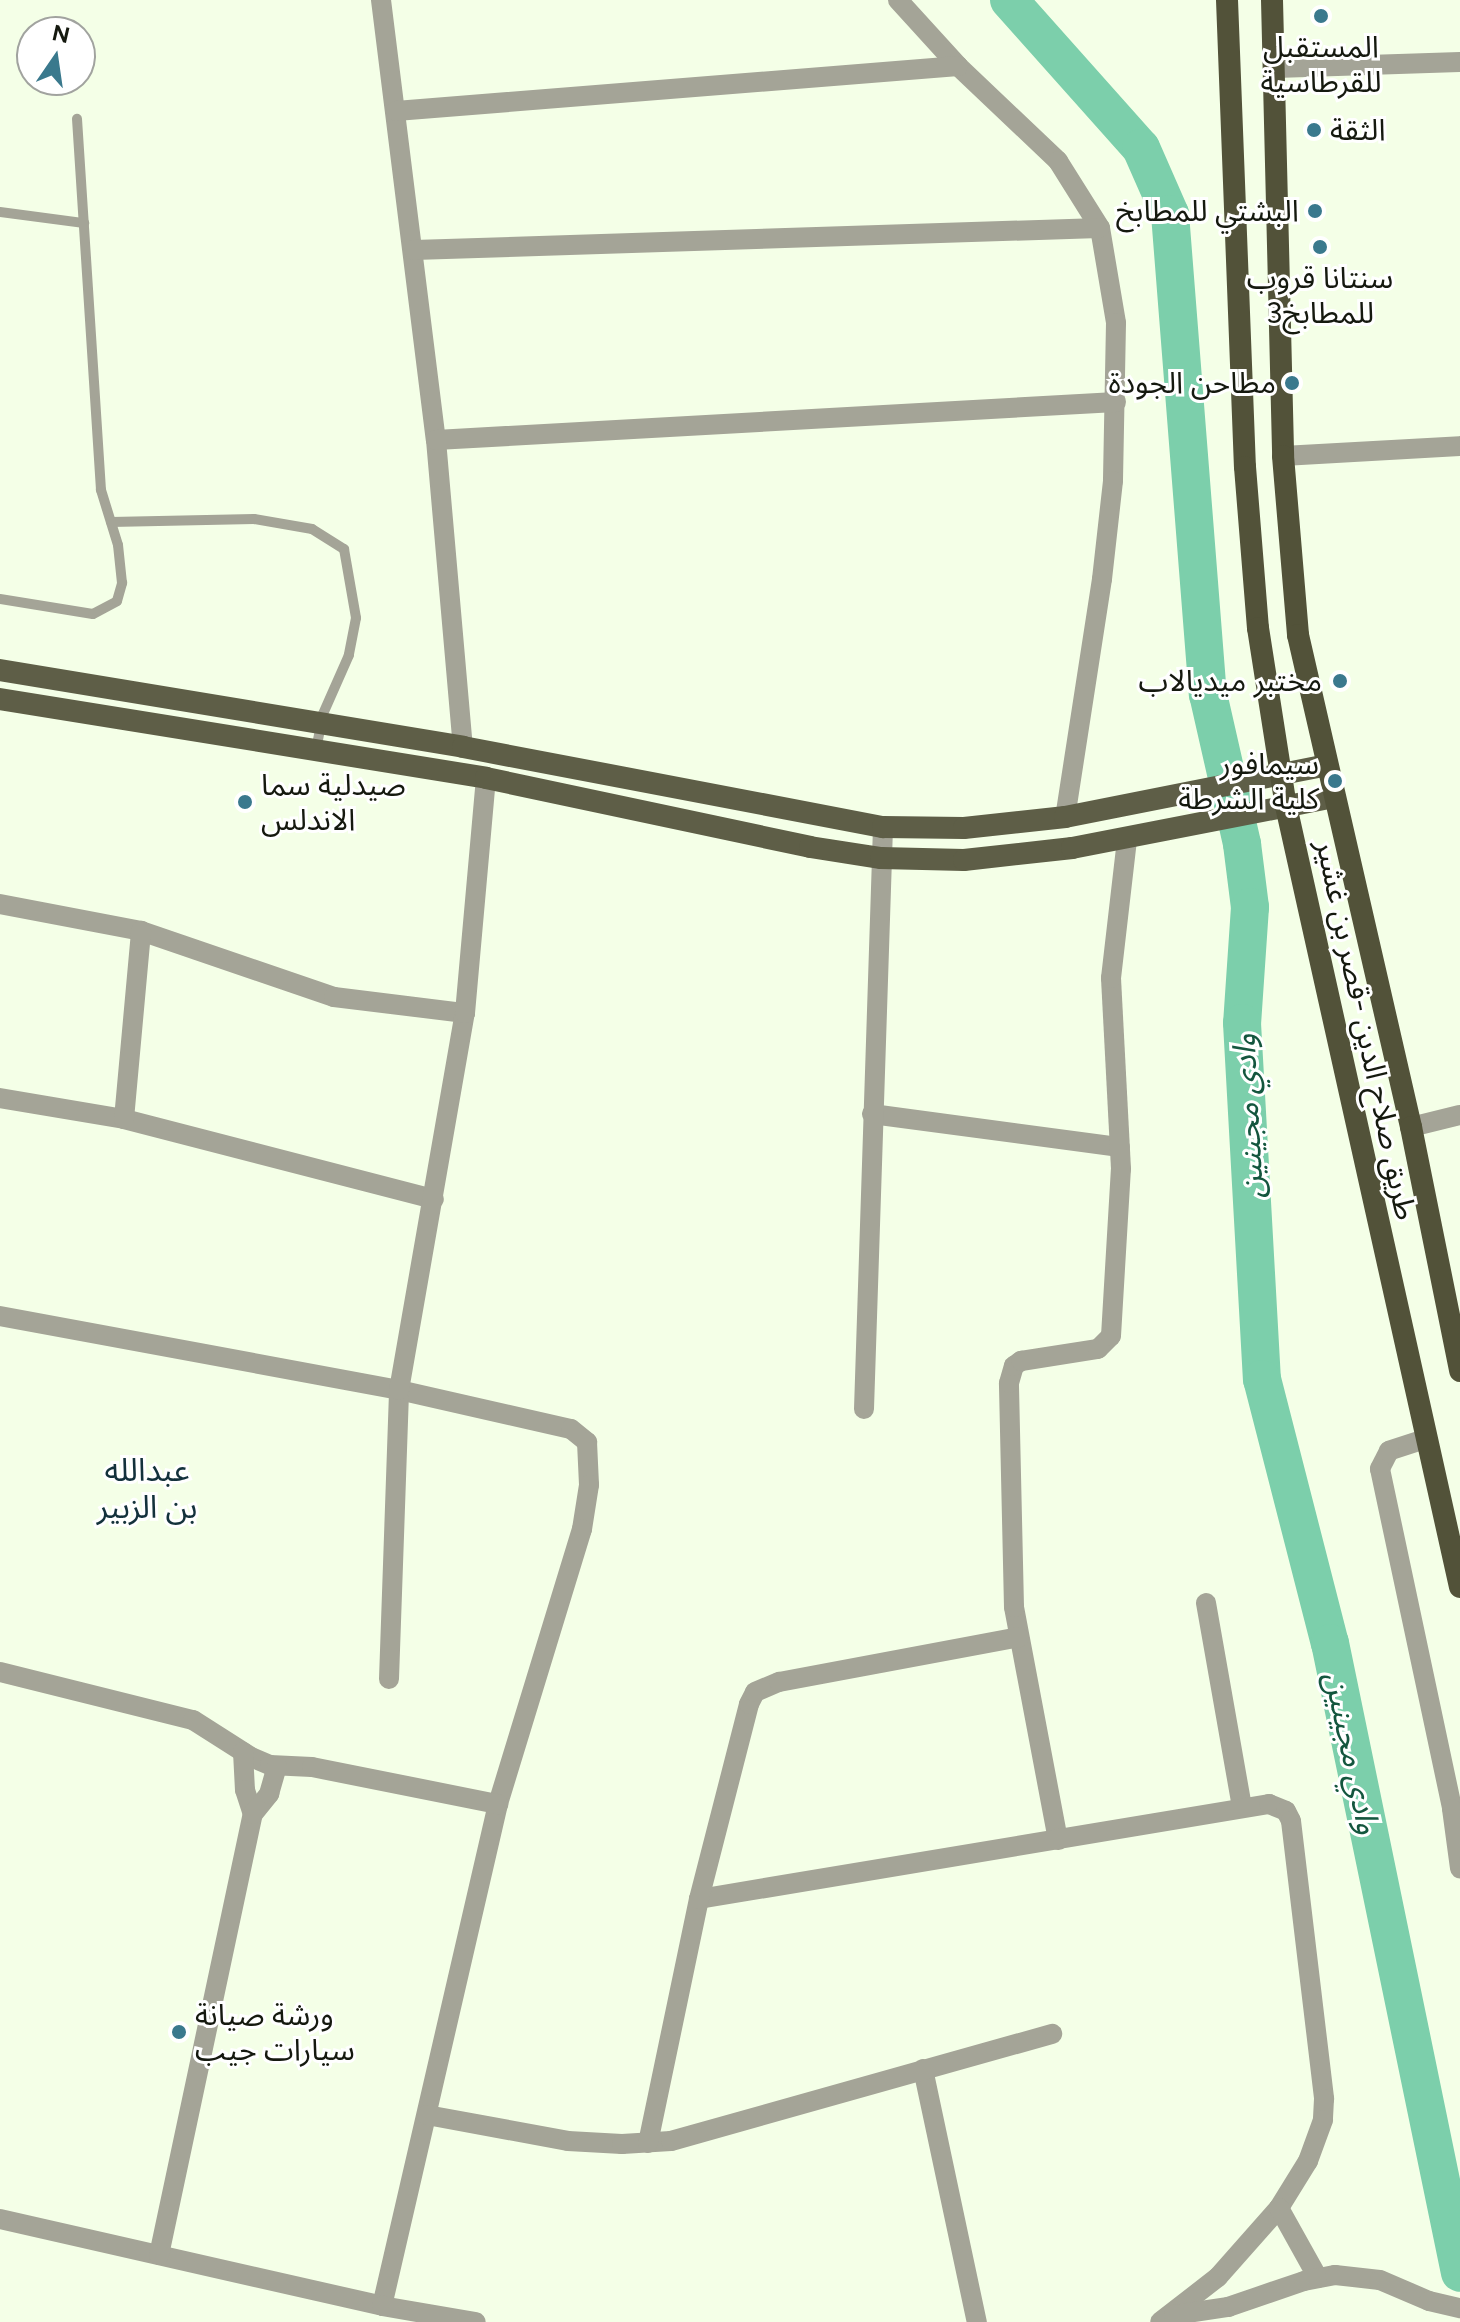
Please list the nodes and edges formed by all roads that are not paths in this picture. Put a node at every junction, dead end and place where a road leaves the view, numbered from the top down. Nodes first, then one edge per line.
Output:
1 (381, 0) edge
2 (898, 0) edge
3 (1227, 0) edge
4 (1272, 0) edge
5 (1460, 62) edge
6 (958, 66) junction
7 (1276, 68) junction
8 (396, 111) junction
9 (77, 119) dead end
10 (0, 212) edge
11 (84, 223) junction
12 (1100, 228) junction
13 (414, 250) junction
14 (1116, 402) junction
15 (436, 440) junction
16 (1460, 446) edge
17 (1283, 456) junction
18 (111, 522) junction
19 (0, 599) edge
20 (0, 670) edge
21 (0, 699) edge
22 (321, 722) junction
23 (463, 747) junction
24 (316, 749) junction
25 (1327, 765) junction
26 (1281, 774) junction
27 (486, 778) junction
28 (1334, 797) junction
29 (1286, 806) junction
30 (1065, 817) junction
31 (883, 827) junction
32 (1127, 840) junction
33 (881, 858) junction
34 (0, 904) edge
35 (141, 931) junction
36 (465, 1013) junction
37 (0, 1098) edge
38 (872, 1114) junction
39 (1460, 1115) edge
40 (124, 1119) junction
41 (1411, 1127) junction
42 (1120, 1147) junction
43 (434, 1199) junction
44 (0, 1316) edge
45 (1460, 1371) edge
46 (399, 1390) junction
47 (864, 1409) dead end
48 (1425, 1439) junction
49 (1460, 1587) edge
50 (1206, 1603) dead end
51 (1019, 1637) junction
52 (0, 1672) edge
53 (389, 1679) dead end
54 (243, 1752) junction
55 (277, 1766) junction
56 (498, 1804) junction
57 (1242, 1808) junction
58 (253, 1814) junction
59 (1058, 1840) junction
60 (1460, 1868) edge
61 (699, 1899) junction
62 (1052, 2034) dead end
63 (923, 2069) junction
64 (427, 2115) junction
65 (648, 2143) junction
66 (1279, 2208) junction
67 (0, 2219) edge
68 (159, 2255) junction
69 (1318, 2278) junction
70 (382, 2306) junction
71 (1460, 2308) edge
72 (443, 2319) edge
73 (1165, 2319) edge
74 (476, 2322) edge
75 (977, 2322) edge

1 - 8 street
2 - 6 street
3 - 26 highway, طريق صلاح الدين -قصر بن غشير
4 - 7 highway
5 - 7 street
6 - 8 street
6 - 12 street
7 - 17 highway
8 - 13 street
9 - 11 lane
10 - 11 lane
11 - 18 lane
12 - 13 street
12 - 14 street
13 - 15 street
14 - 15 street
14 - 30 street
15 - 23 street
16 - 17 street
17 - 25 highway
18 - 19 lane
18 - 22 lane
20 - 22 main road
21 - 24 main road
22 - 23 main road
22 - 24 lane
23 - 31 main road
24 - 27 main road
25 - 26 main road
25 - 28 highway
26 - 29 highway, طريق صلاح الدين -قصر بن غشير
26 - 30 main road
27 - 33 main road
27 - 36 street
28 - 29 main road
28 - 41 highway
29 - 32 main road
29 - 48 highway, طريق صلاح الدين -قصر بن غشير
30 - 31 main road
31 - 33 street
32 - 33 main road
32 - 42 street
33 - 38 street
34 - 35 street
35 - 36 street
35 - 40 street
36 - 43 street
37 - 40 street
38 - 42 street
38 - 47 street
39 - 41 street
40 - 43 street
41 - 45 highway
42 - 51 street
43 - 46 street
44 - 46 street
46 - 53 street
46 - 56 street
48 - 49 highway, طريق صلاح الدين -قصر بن غشير
48 - 60 street
50 - 57 street
51 - 59 street
51 - 61 street
52 - 54 street
54 - 55 street
54 - 58 street
55 - 56 street
55 - 58 street
56 - 64 street
57 - 59 street
57 - 66 street
58 - 68 street
59 - 61 street
61 - 65 street
62 - 63 street
63 - 65 street
63 - 75 street
64 - 65 street
64 - 70 street
66 - 69 street
66 - 73 street
67 - 68 street
68 - 70 street
69 - 71 street
69 - 73 street
70 - 72 street
72 - 74 street

